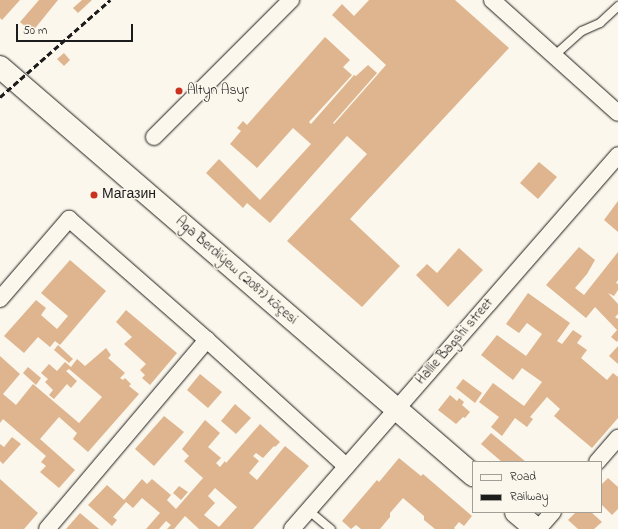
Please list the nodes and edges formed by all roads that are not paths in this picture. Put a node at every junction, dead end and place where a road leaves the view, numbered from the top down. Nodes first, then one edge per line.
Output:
1 (291, 0) edge
2 (492, 0) edge
3 (618, 6) edge
4 (555, 55) junction
5 (0, 66) edge
6 (618, 112) edge
7 (154, 137) dead end
8 (618, 155) edge
9 (0, 299) edge
10 (208, 340) junction
11 (396, 408) junction
12 (618, 438) edge
13 (598, 461) edge
14 (346, 466) junction
15 (472, 474) edge
16 (308, 510) junction
17 (517, 513) edge
18 (552, 513) edge
19 (47, 529) edge
20 (292, 529) edge
21 (331, 529) edge
22 (537, 529) edge

1 - 7 street
2 - 4 street
3 - 4 lane
4 - 6 street
5 - 11 street, Aga Berdiýew (2087) köçesi
8 - 11 street, Hallie Bagshi street
9 - 10 street
10 - 14 street
10 - 19 street
11 - 14 street, Hallie Bagshi street
11 - 15 street, Aga Berdiýew (2087) köçesi
12 - 13 street
14 - 16 street, Hallie Bagshi street
16 - 20 street, Hallie Bagshi street
16 - 21 lane
17 - 22 street
18 - 22 street

